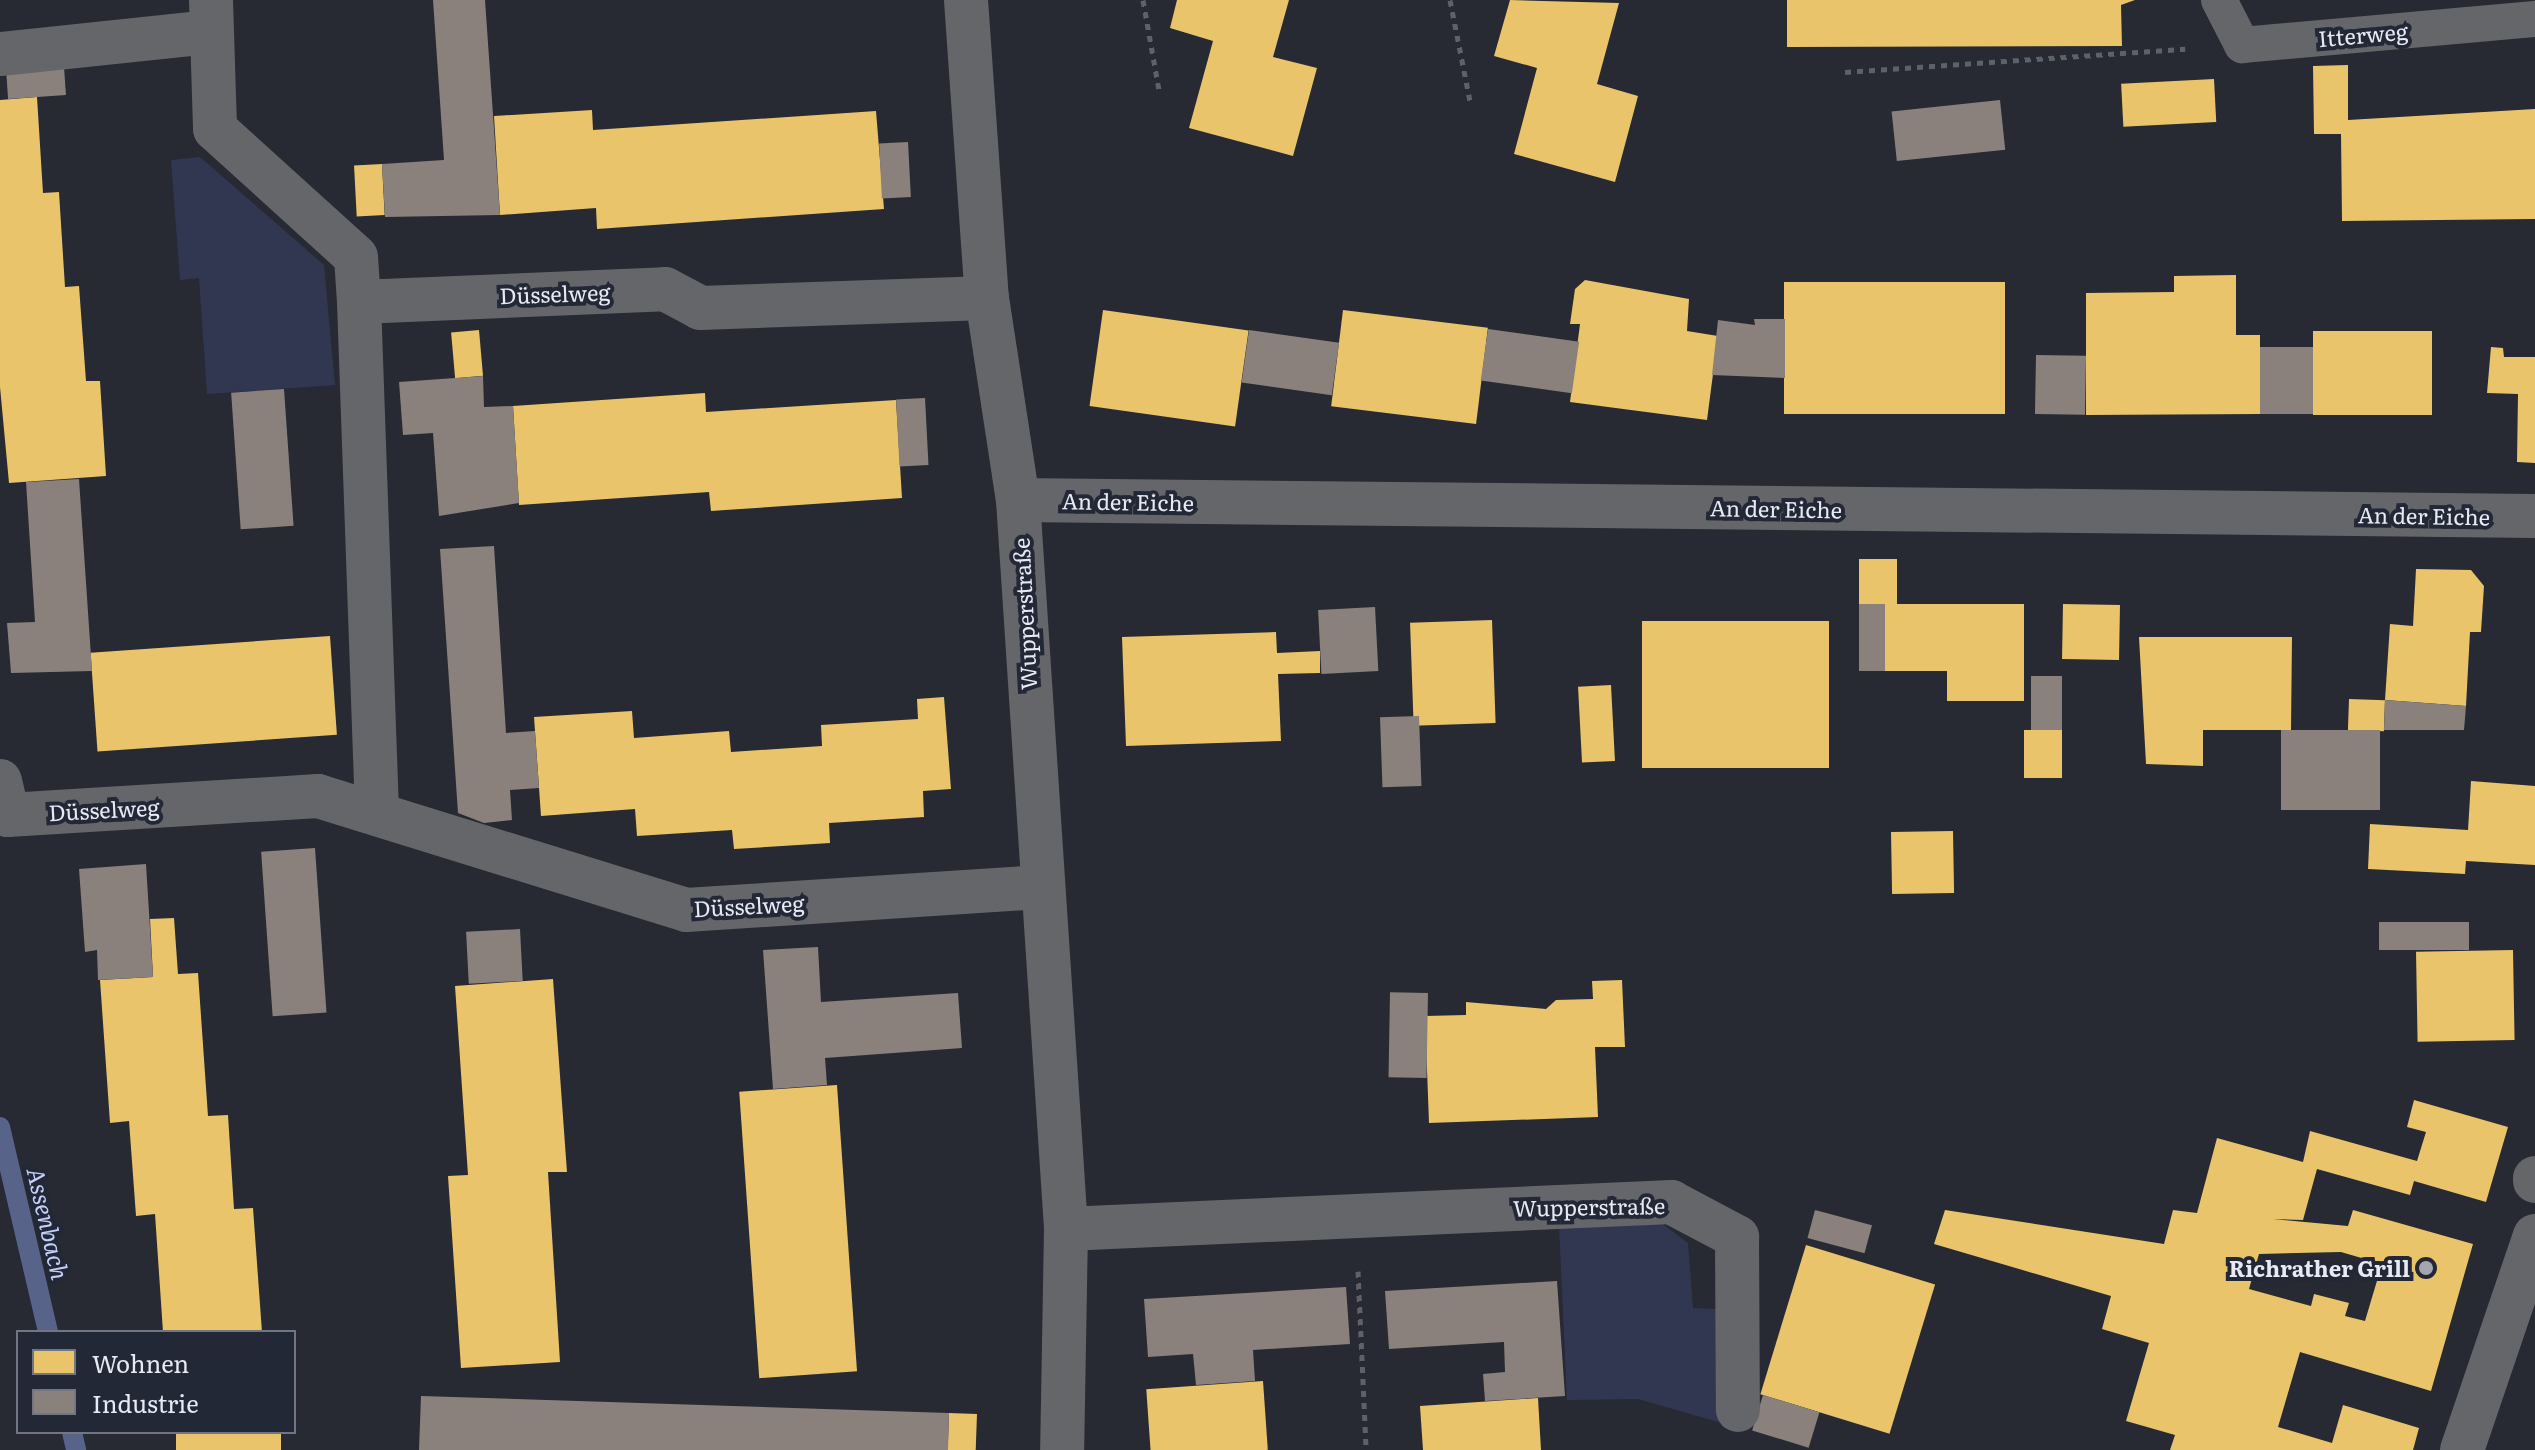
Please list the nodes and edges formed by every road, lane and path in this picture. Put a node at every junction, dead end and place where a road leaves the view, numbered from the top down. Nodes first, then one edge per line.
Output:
1 (966, 0) edge
2 (1143, 0) edge
3 (1450, 0) edge
4 (2219, 0) edge
5 (211, 16) edge
6 (2535, 19) edge
7 (2242, 45) junction
8 (0, 54) edge
9 (1845, 72) dead end
10 (1159, 90) dead end
11 (1470, 101) dead end
12 (987, 298) junction
13 (359, 302) junction
14 (1018, 500) junction
15 (2535, 516) edge
16 (0, 781) edge
17 (377, 812) junction
18 (1040, 887) junction
19 (1355, 1212) junction
20 (1066, 1229) junction
21 (2535, 1236) edge
22 (1738, 1410) dead end
23 (1062, 1450) edge
24 (1366, 1450) edge
25 (2462, 1450) edge

1 - 12 street, Wupperstraße
2 - 10 path
3 - 11 path
4 - 7 lane
5 - 8 street
5 - 13 street
6 - 7 lane, Itterweg
7 - 9 path
12 - 13 street, Düsselweg
12 - 14 street, Wupperstraße
13 - 17 street
14 - 15 street, An der Eiche
14 - 18 street, Wupperstraße
16 - 17 street, Düsselweg
17 - 18 street, Düsselweg
18 - 20 street, Wupperstraße
19 - 20 street, Wupperstraße
19 - 22 street, Wupperstraße
19 - 24 path
20 - 23 street, Wupperstraße
21 - 25 street

